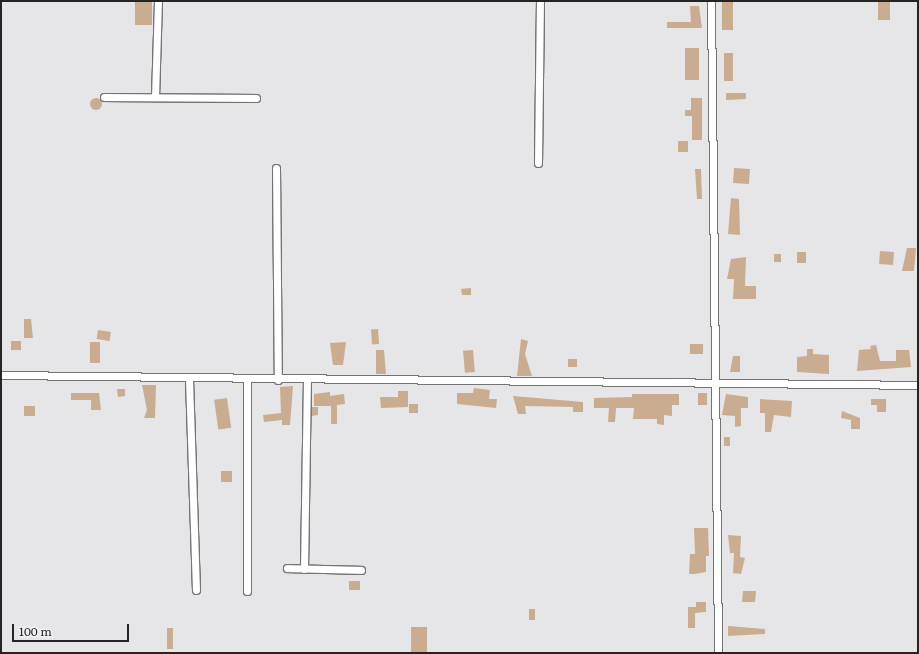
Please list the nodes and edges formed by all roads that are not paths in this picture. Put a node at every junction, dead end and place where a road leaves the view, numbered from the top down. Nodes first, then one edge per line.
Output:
1 (158, 1) edge
2 (540, 1) edge
3 (711, 1) edge
4 (104, 97) dead end
5 (155, 97) junction
6 (256, 98) dead end
7 (538, 164) dead end
8 (276, 168) dead end
9 (1, 375) edge
10 (189, 379) junction
11 (247, 380) junction
12 (278, 380) junction
13 (307, 381) junction
14 (714, 384) junction
15 (918, 385) edge
16 (287, 568) dead end
17 (304, 569) junction
18 (361, 570) dead end
19 (196, 590) dead end
20 (248, 591) dead end
21 (718, 653) edge

1 - 5 street
2 - 7 street
3 - 14 street
4 - 5 street
5 - 6 street
8 - 12 street
9 - 10 street
10 - 11 street
10 - 19 street
11 - 12 street
11 - 20 street
12 - 13 street
13 - 14 street
13 - 17 street
14 - 15 street
14 - 21 street
16 - 17 street
17 - 18 street

